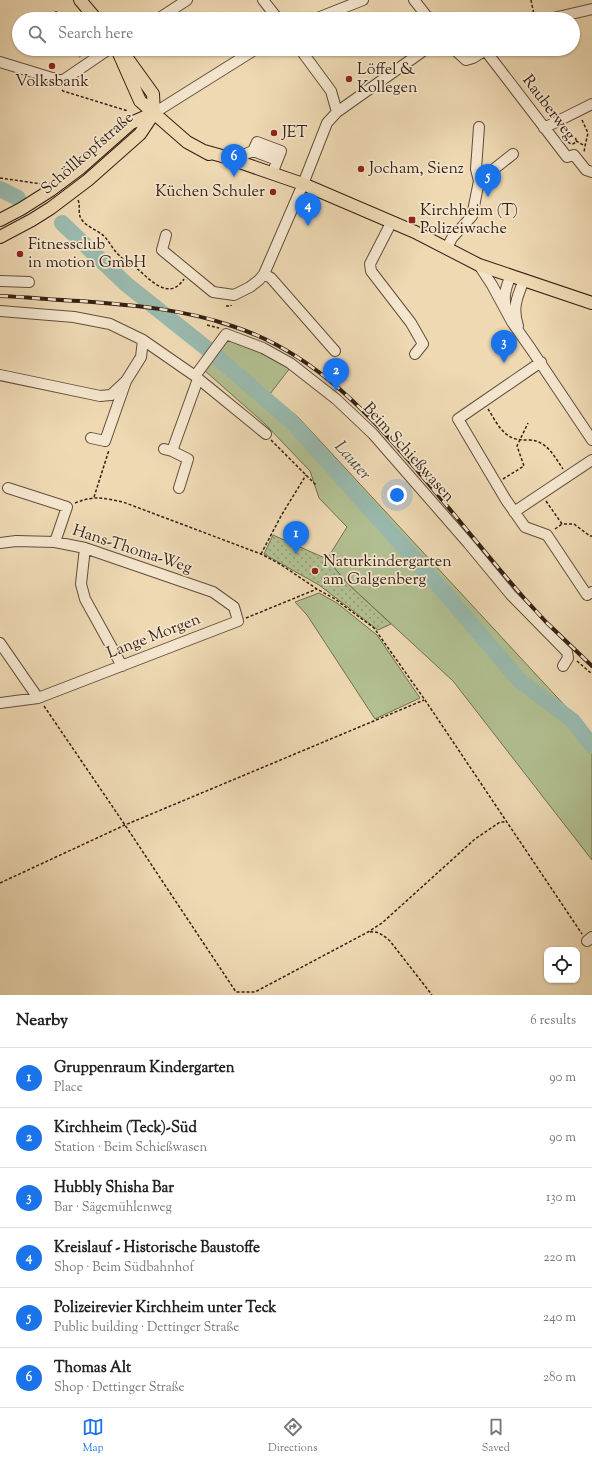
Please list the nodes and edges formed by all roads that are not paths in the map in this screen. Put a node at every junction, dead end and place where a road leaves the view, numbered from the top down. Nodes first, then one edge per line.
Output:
1 (80, 0) edge
2 (187, 0) edge
3 (263, 0) edge
4 (363, 0) edge
5 (414, 0) edge
6 (592, 9) edge
7 (90, 12) edge
8 (169, 12) edge
9 (272, 12) edge
10 (333, 12) edge
11 (423, 12) edge
12 (579, 12) edge
13 (100, 56) edge
14 (127, 56) edge
15 (245, 56) edge
16 (305, 56) edge
17 (416, 56) edge
18 (462, 56) edge
19 (476, 56) edge
20 (490, 56) edge
21 (0, 62) edge
22 (592, 104) edge
23 (337, 112) junction
24 (154, 113) junction
25 (479, 127) dead end
26 (544, 128) junction
27 (204, 151) junction
28 (513, 154) dead end
29 (239, 162) junction
30 (589, 171) edge
31 (272, 174) junction
32 (479, 181) junction
33 (303, 184) junction
34 (0, 220) edge
35 (391, 223) junction
36 (166, 235) dead end
37 (0, 236) edge
38 (447, 248) junction
39 (479, 265) junction
40 (264, 274) junction
41 (511, 275) junction
42 (0, 280) edge
43 (524, 280) junction
44 (29, 282) dead end
45 (592, 303) edge
46 (506, 310) junction
47 (0, 311) edge
48 (521, 334) junction
49 (143, 340) junction
50 (335, 350) dead end
51 (415, 354) dead end
52 (540, 362) junction
53 (0, 375) edge
54 (197, 378) junction
55 (126, 381) junction
56 (266, 434) road end
57 (92, 438) dead end
58 (592, 440) edge
59 (592, 460) edge
60 (8, 488) dead end
61 (179, 488) dead end
62 (514, 512) junction
63 (55, 542) junction
64 (0, 543) edge
65 (85, 548) junction
66 (592, 592) edge
67 (238, 621) joint
68 (0, 643) edge
69 (122, 666) junction
70 (563, 666) dead end
71 (38, 698) junction
72 (0, 703) edge

1 - 7 main road
2 - 8 street
3 - 9 street
4 - 10 street
5 - 11 street
6 - 12 street
13 - 21 street
14 - 24 main road
15 - 24 street
16 - 23 street
17 - 23 street
18 - 19 street
20 - 26 street, Rauberweg
22 - 26 street
23 - 33 street
24 - 27 main road
24 - 34 main road, Schöllkopfstraße
24 - 37 main road, Schöllkopfstraße
25 - 32 street
26 - 30 street, Rauberweg
27 - 29 main road
27 - 33 main road
28 - 32 street
29 - 31 main road
29 - 31 street
31 - 33 main road
32 - 38 street
33 - 35 main road
33 - 40 street
35 - 38 main road
35 - 51 street
36 - 40 street
38 - 39 main road
39 - 41 main road
39 - 46 street
40 - 50 street
41 - 43 main road
41 - 46 street
42 - 44 street
43 - 45 main road
43 - 48 street
46 - 48 street
47 - 49 street
48 - 52 street
49 - 54 street
49 - 55 street
52 - 58 street
52 - 62 street
53 - 55 street
54 - 56 street
54 - 61 street, Beim Schießwasen
54 - 70 street, Beim Schießwasen
55 - 57 street
59 - 62 street
60 - 63 street
62 - 66 street
63 - 64 street, Hans-Thoma-Weg
63 - 65 street, Hans-Thoma-Weg
65 - 67 street, Hans-Thoma-Weg
65 - 69 street
67 - 69 street, Lange Morgen
68 - 71 street
69 - 71 street, Lange Morgen
71 - 72 street, Lange Morgen

